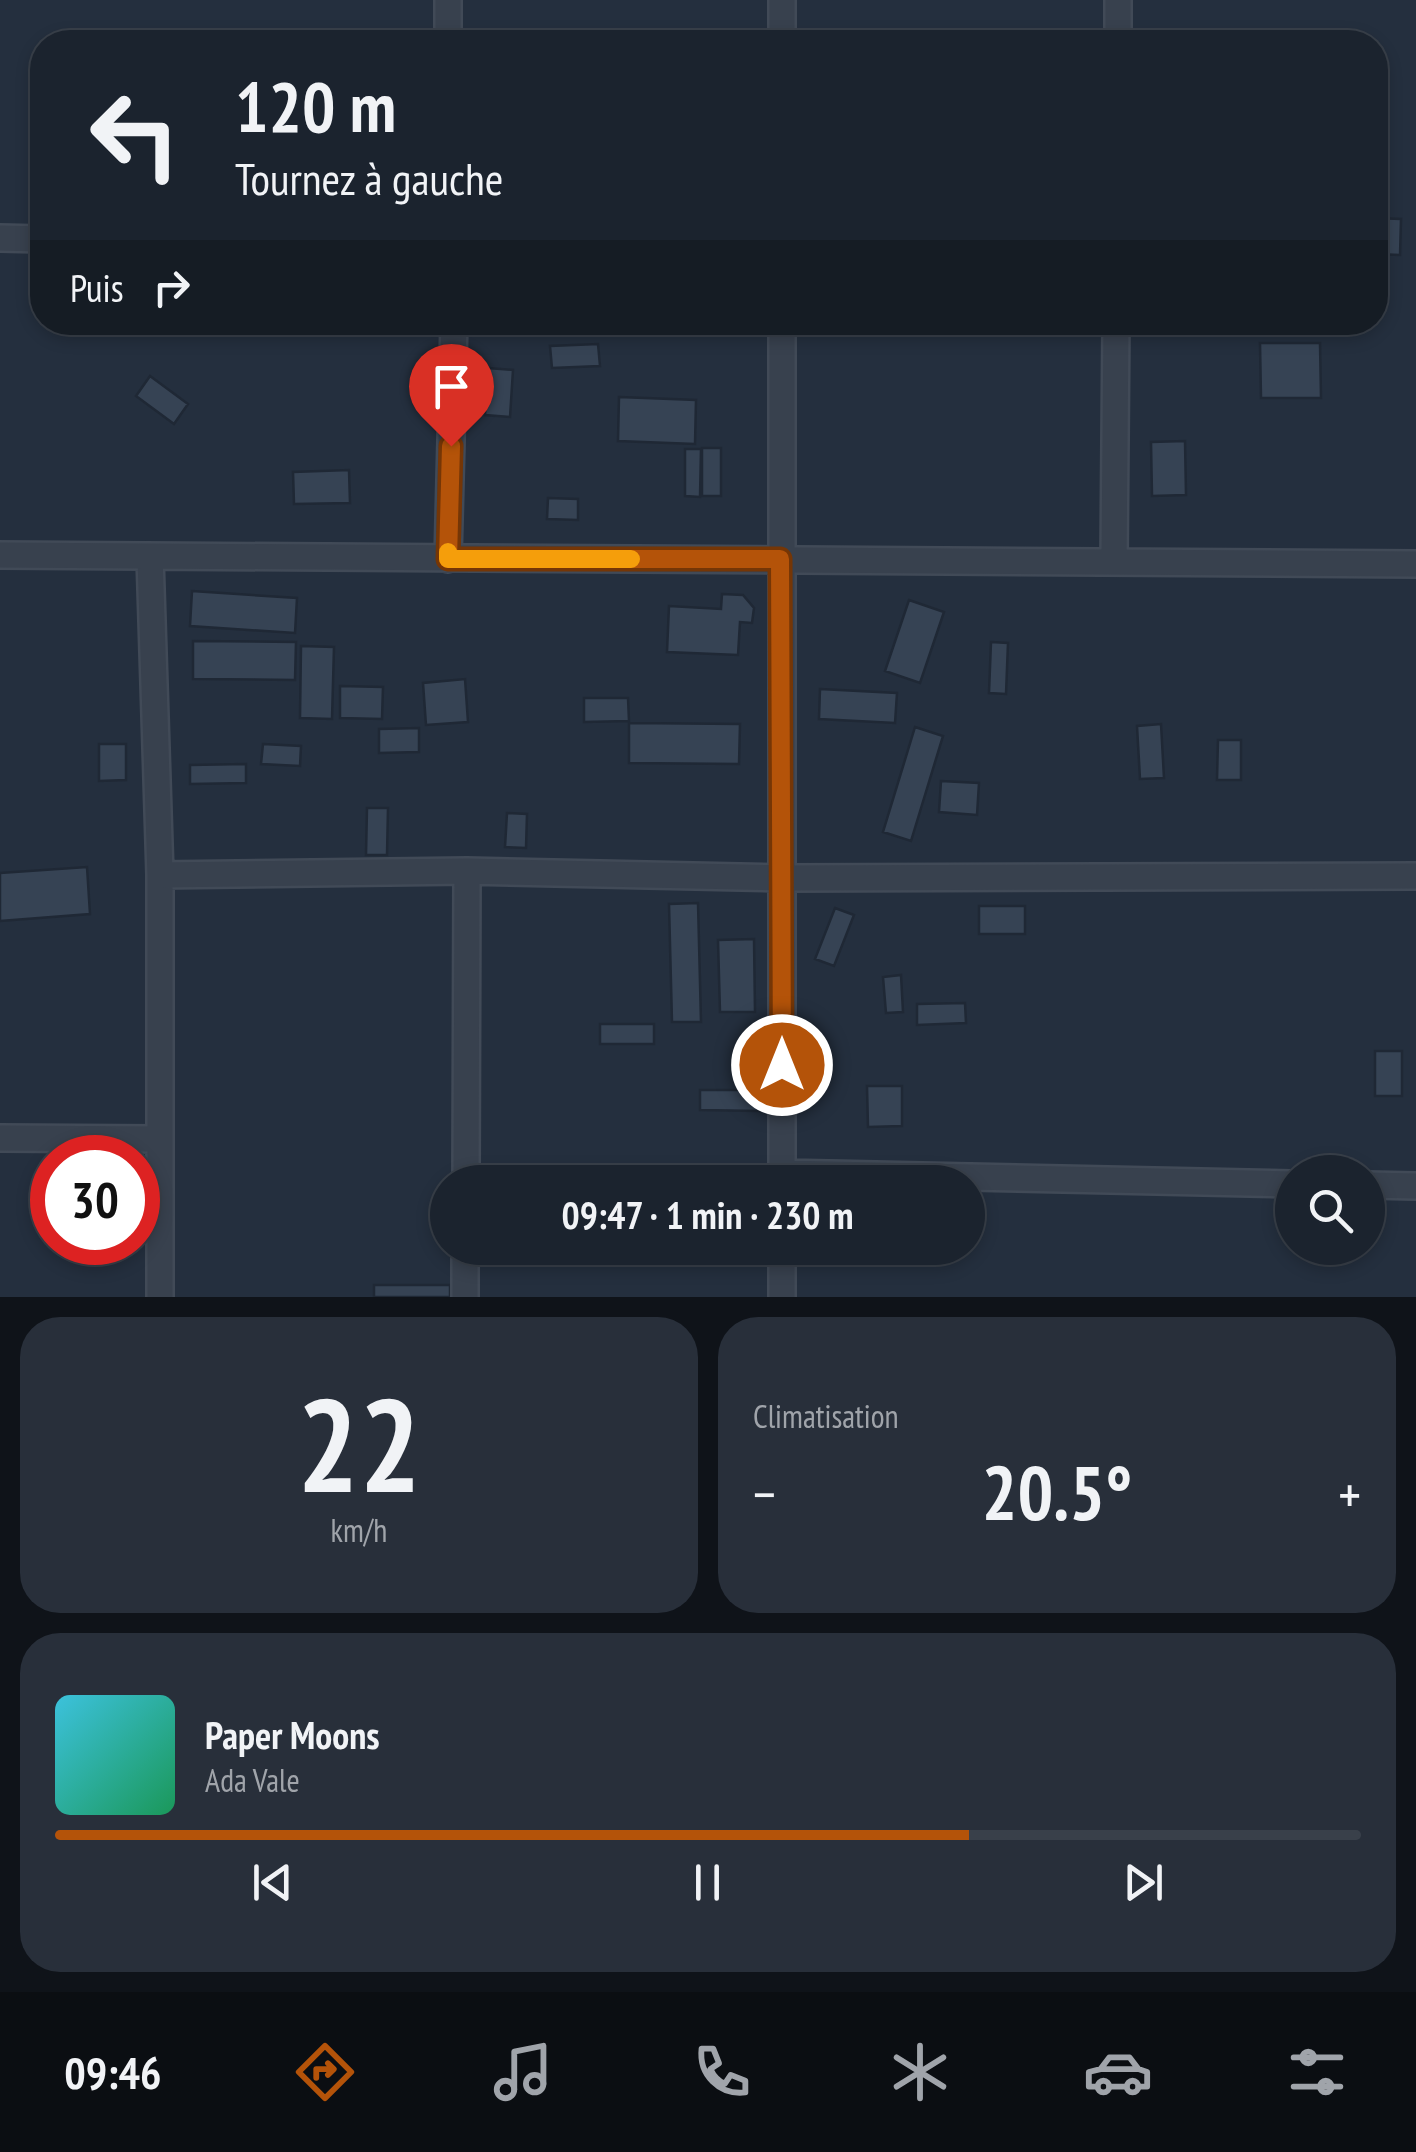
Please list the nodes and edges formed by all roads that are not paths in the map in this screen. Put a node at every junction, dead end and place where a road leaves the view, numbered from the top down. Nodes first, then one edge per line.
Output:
1 (448, 0) edge
2 (782, 0) edge
3 (1118, 0) edge
4 (448, 30) edge
5 (782, 30) edge
6 (1118, 30) edge
7 (0, 238) edge
8 (30, 238) edge
9 (454, 335) edge
10 (782, 335) edge
11 (1116, 335) edge
12 (0, 556) edge
13 (150, 557) junction
14 (448, 559) junction
15 (780, 559) junction
16 (1114, 560) junction
17 (1416, 564) edge
18 (467, 871) junction
19 (160, 875) junction
20 (1416, 876) edge
21 (784, 878) junction
22 (158, 1135) edge
23 (0, 1138) edge
24 (30, 1138) edge
25 (466, 1165) edge
26 (782, 1165) edge
27 (985, 1180) edge
28 (1275, 1184) edge
29 (1385, 1185) edge
30 (1416, 1186) edge
31 (160, 1265) edge
32 (466, 1265) edge
33 (782, 1265) edge
34 (160, 1297) edge
35 (465, 1297) edge
36 (782, 1297) edge

1 - 4 street
2 - 5 street
3 - 6 street
7 - 8 street
9 - 14 street
10 - 15 street
11 - 16 street
12 - 13 street
13 - 14 street
13 - 19 street
14 - 15 street
15 - 16 street
15 - 21 street
16 - 17 street
18 - 19 street
18 - 21 street
18 - 25 street
19 - 22 street
20 - 21 street
21 - 26 street
23 - 24 street
27 - 28 street
29 - 30 street
31 - 34 street
32 - 35 street
33 - 36 street

